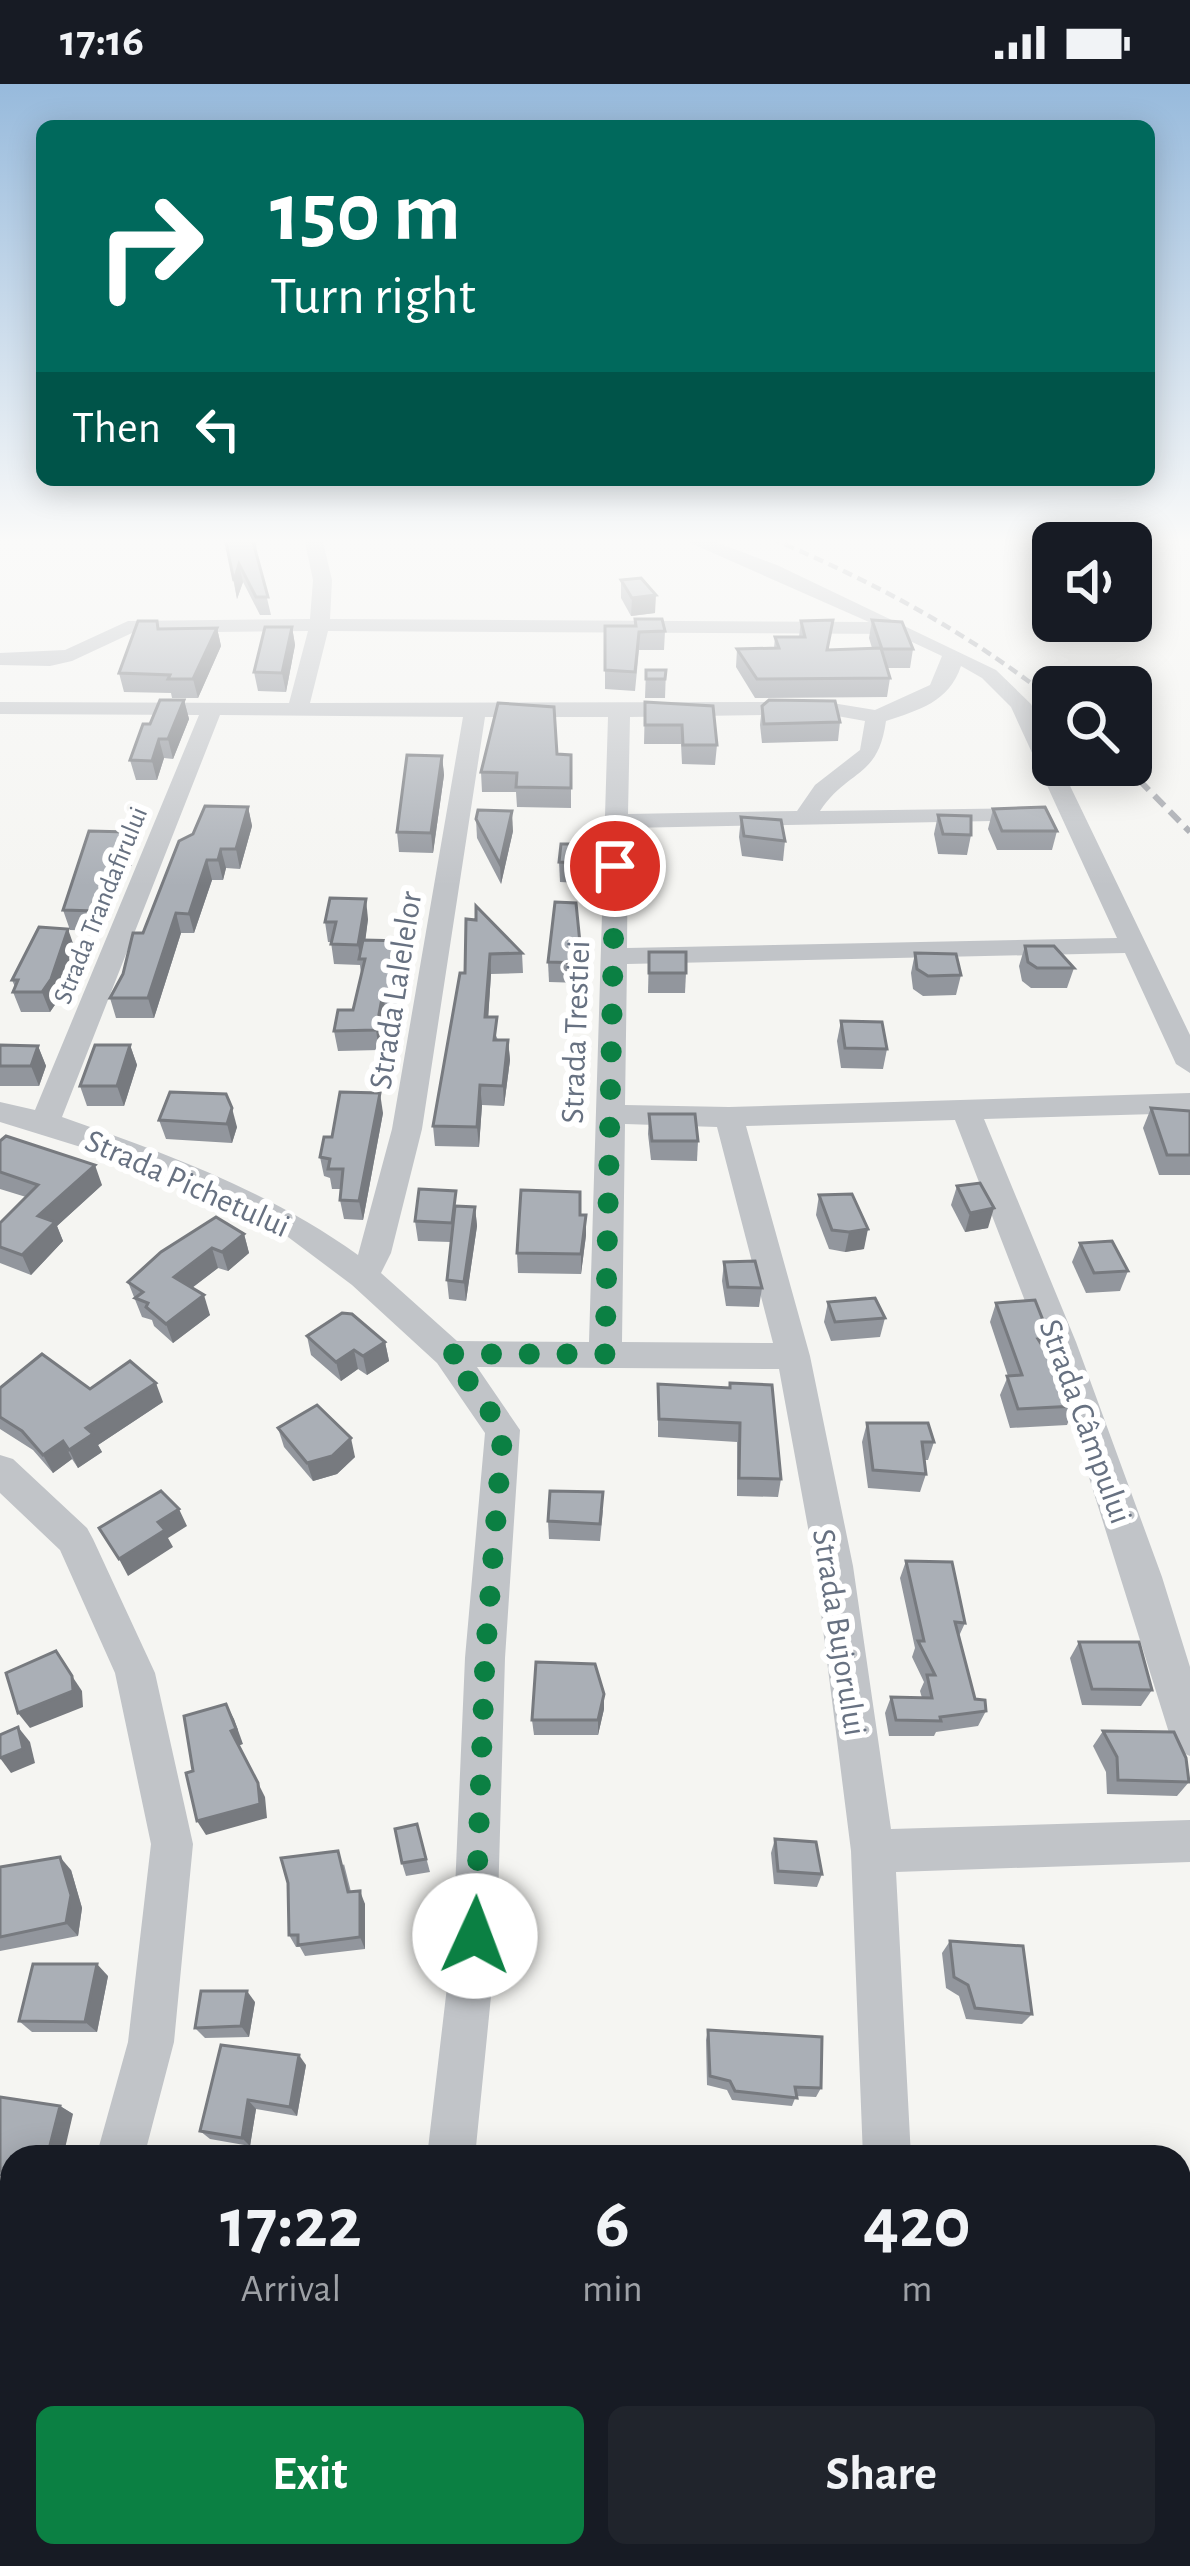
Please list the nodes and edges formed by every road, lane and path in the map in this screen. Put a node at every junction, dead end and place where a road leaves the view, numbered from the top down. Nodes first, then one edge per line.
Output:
1 (952, 653) edge
2 (76, 654) edge
3 (314, 654) edge
4 (953, 654) edge
5 (0, 659) edge
6 (0, 708) edge
7 (67, 709) junction
8 (212, 711) junction
9 (297, 711) junction
10 (476, 711) junction
11 (619, 711) junction
12 (876, 717) junction
13 (0, 733) edge
14 (1076, 814) junction
15 (805, 818) junction
16 (616, 820) junction
17 (1136, 945) junction
18 (612, 956) junction
19 (1190, 1064) edge
20 (1190, 1103) edge
21 (0, 1112) edge
22 (966, 1112) junction
23 (608, 1114) junction
24 (729, 1117) junction
25 (45, 1122) junction
26 (363, 1276) junction
27 (449, 1354) junction
28 (605, 1354) junction
29 (793, 1356) junction
30 (0, 1470) edge
31 (1190, 1736) edge
32 (1190, 1841) edge
33 (873, 1851) junction
34 (123, 2145) edge
35 (452, 2145) edge
36 (886, 2145) edge

1 - 12 street
2 - 5 street
3 - 9 street
4 - 14 street
6 - 7 street
7 - 8 street
7 - 13 street
8 - 9 street
8 - 25 street, Strada Trandafirului
9 - 10 street
10 - 11 street
10 - 26 street, Strada Lalelelor
11 - 12 street
11 - 16 street, Strada Trestiei
12 - 15 street
14 - 15 street
14 - 17 street
15 - 16 street
16 - 18 street, Strada Trestiei
17 - 18 street
17 - 19 street
18 - 23 street, Strada Trestiei
20 - 22 street
21 - 25 street, Strada Pichetului
22 - 24 street
22 - 31 street, Strada Câmpului
23 - 24 street
23 - 28 street, Strada Trestiei
24 - 29 street, Strada Bujorului
25 - 26 street, Strada Pichetului
26 - 27 street, Strada Pichetului
27 - 28 street
27 - 35 street, Strada Pichetului
28 - 29 street
29 - 33 street, Strada Bujorului
30 - 34 street
32 - 33 street
33 - 36 street, Strada Bujorului

